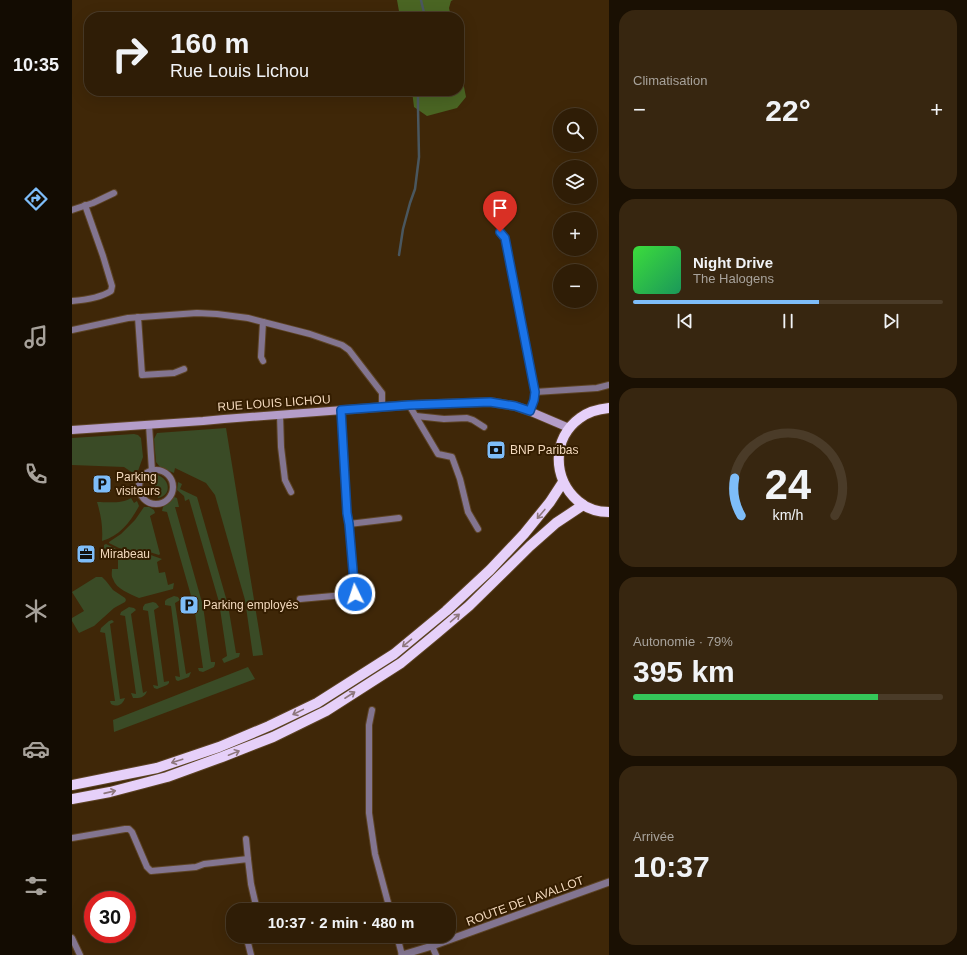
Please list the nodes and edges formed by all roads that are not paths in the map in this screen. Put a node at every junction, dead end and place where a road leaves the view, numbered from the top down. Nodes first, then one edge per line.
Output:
1 (114, 192) dead end
2 (85, 205) junction
3 (72, 210) edge
4 (500, 232) dead end
5 (72, 301) edge
6 (138, 317) junction
7 (264, 322) junction
8 (72, 330) edge
9 (263, 361) dead end
10 (184, 369) dead end
11 (609, 385) edge
12 (535, 392) junction
13 (409, 405) junction
14 (382, 407) junction
15 (609, 408) edge
16 (341, 410) junction
17 (530, 411) junction
18 (280, 415) junction
19 (416, 416) junction
20 (149, 425) junction
21 (484, 427) dead end
22 (570, 428) junction
23 (72, 430) edge
24 (152, 471) junction
25 (563, 482) junction
26 (292, 492) dead end
27 (583, 505) junction
28 (609, 512) edge
29 (399, 518) dead end
30 (349, 524) junction
31 (478, 528) dead end
32 (300, 599) dead end
33 (372, 710) dead end
34 (72, 785) edge
35 (72, 799) edge
36 (72, 838) edge
37 (246, 839) dead end
38 (248, 859) junction
39 (609, 882) edge
40 (255, 903) edge
41 (388, 903) edge
42 (72, 938) edge
43 (248, 943) edge
44 (399, 943) edge
45 (432, 946) junction
46 (74, 948) edge
47 (80, 955) edge
48 (251, 955) edge
49 (402, 955) edge
50 (436, 955) edge

1 - 2 street
2 - 3 street
2 - 5 street
4 - 12 street
6 - 7 street
6 - 8 street
6 - 10 street
7 - 9 street
7 - 14 street
11 - 12 street
12 - 17 street
13 - 14 main road, RUE LOUIS LICHOU
13 - 17 main road, RUE LOUIS LICHOU
13 - 19 street
14 - 16 main road, RUE LOUIS LICHOU
15 - 22 highway
16 - 18 main road, RUE LOUIS LICHOU
16 - 30 street
17 - 22 main road, RUE LOUIS LICHOU
18 - 20 main road, RUE LOUIS LICHOU
18 - 26 street
19 - 21 street
19 - 31 street
20 - 23 main road, RUE LOUIS LICHOU
20 - 24 street
22 - 25 highway
24 - 24 street
25 - 27 highway
25 -> 34 highway
27 - 28 highway
35 -> 27 highway
29 - 30 street
30 - 32 street
33 - 41 street
36 - 38 street
37 - 38 street
38 - 40 street
39 - 45 street, ROUTE DE LAVALLOT
42 - 46 street
43 - 48 street
44 - 49 street
45 - 49 street, ROUTE DE LAVALLOT
45 - 50 street
46 - 47 street

